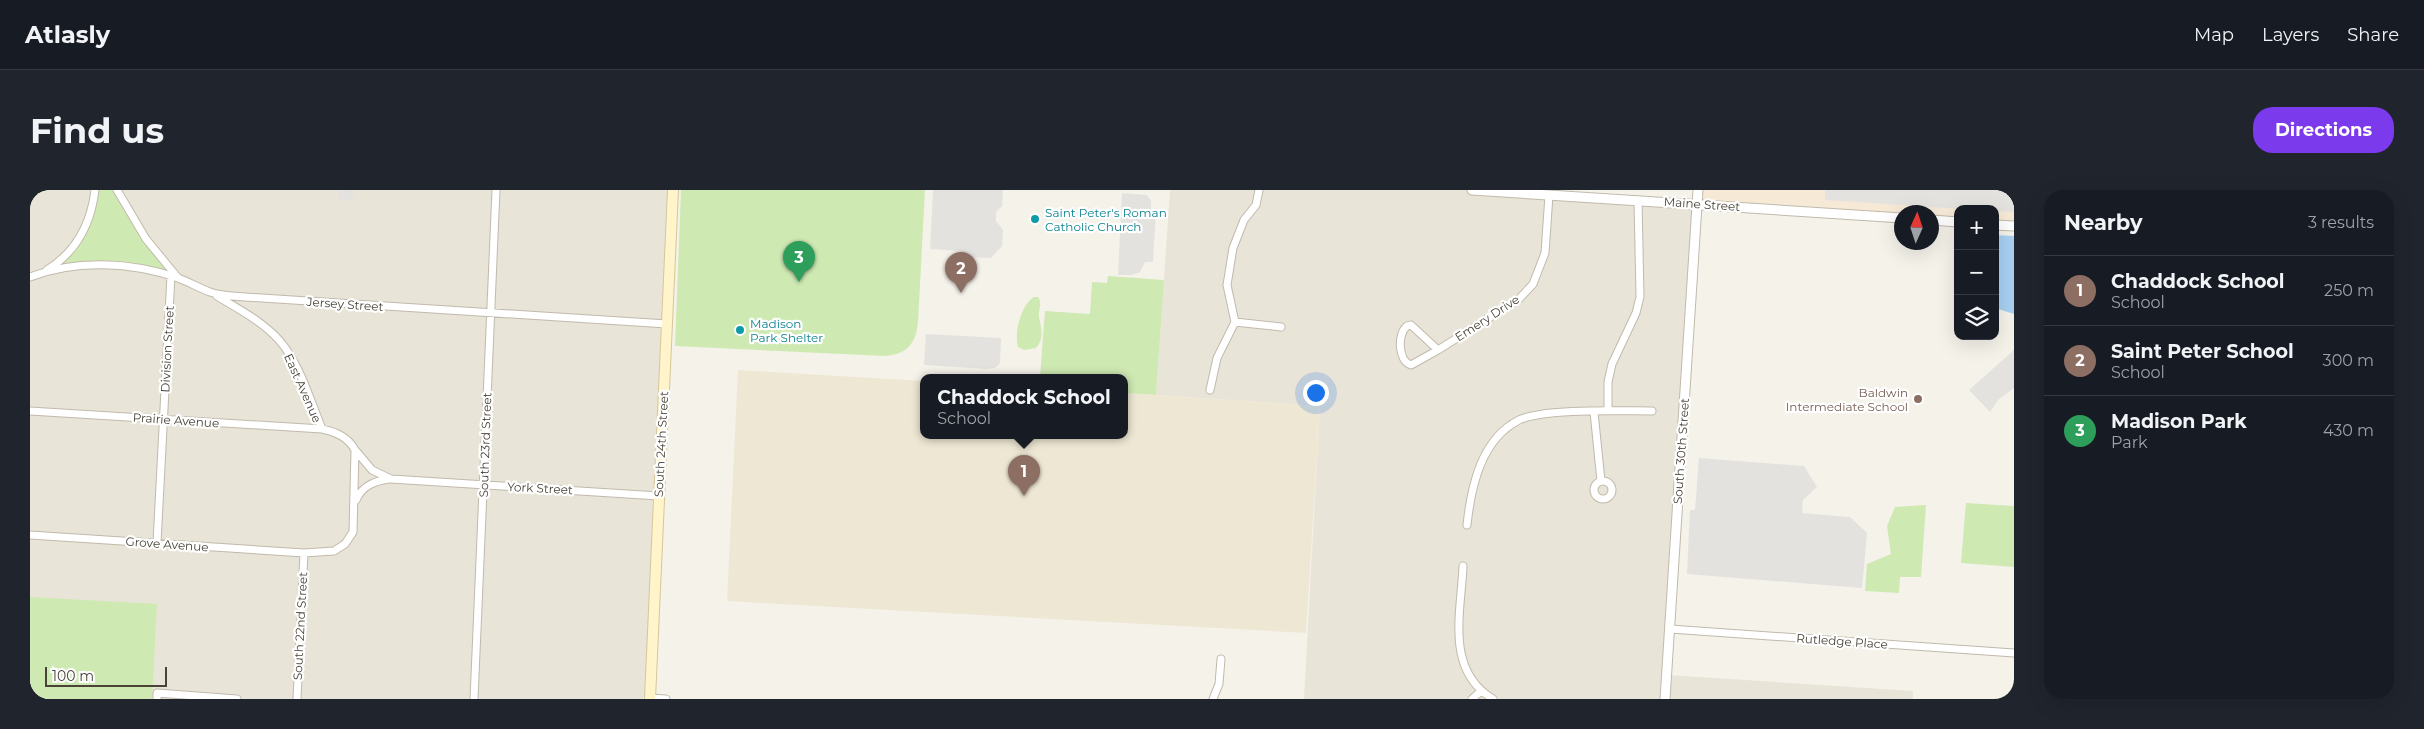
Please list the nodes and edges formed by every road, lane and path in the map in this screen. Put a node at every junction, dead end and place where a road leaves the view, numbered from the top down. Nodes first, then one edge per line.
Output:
1 (95, 190) edge
2 (117, 190) edge
3 (496, 190) edge
4 (673, 190) edge
5 (1259, 190) edge
6 (1472, 190) edge
7 (1698, 190) edge
8 (1549, 195) junction
9 (1638, 200) junction
10 (1696, 203) junction
11 (1894, 217) edge
12 (1939, 221) edge
13 (1954, 222) edge
14 (1999, 225) edge
15 (2014, 226) edge
16 (42, 272) junction
17 (171, 276) junction
18 (30, 277) edge
19 (178, 278) junction
20 (211, 292) junction
21 (490, 313) junction
22 (1235, 322) junction
23 (667, 324) junction
24 (1281, 328) dead end
25 (1438, 350) junction
26 (1210, 390) dead end
27 (30, 411) edge
28 (1608, 411) junction
29 (1652, 411) dead end
30 (1594, 412) junction
31 (163, 419) junction
32 (322, 429) junction
33 (355, 450) junction
34 (391, 479) junction
35 (1601, 481) dead end
36 (483, 485) junction
37 (659, 496) junction
38 (355, 503) junction
39 (1467, 525) dead end
40 (30, 535) edge
41 (157, 543) junction
42 (304, 553) junction
43 (1463, 566) dead end
44 (1670, 629) junction
45 (2014, 652) edge
46 (1221, 659) dead end
47 (1481, 691) junction
48 (157, 696) edge
49 (650, 698) edge
50 (237, 699) edge
51 (297, 699) edge
52 (474, 699) edge
53 (666, 699) edge
54 (1213, 699) edge
55 (1472, 699) edge
56 (1493, 699) edge
57 (1666, 699) edge

1 - 16 street
2 - 19 street
3 - 21 street, South 23rd Street
4 - 23 main road, South 24th Street
5 - 22 street
6 - 8 street, Maine Street
7 - 10 street, South 30th Street
8 - 9 street, Maine Street
8 - 25 street, Emery Drive
9 - 10 street, Maine Street
9 - 28 street
10 - 11 street, Maine Street
10 - 44 street, South 30th Street
12 - 13 street
14 - 15 street
16 - 17 street, Jersey Street
16 - 18 street, Jersey Street
17 - 19 street, Jersey Street
17 - 31 street, Division Street
19 - 20 street, Jersey Street
20 - 21 street, Jersey Street
20 - 32 street, East Avenue
21 - 23 street, Jersey Street
21 - 36 street, South 23rd Street
22 - 24 street
22 - 26 street
23 - 37 main road, South 24th Street
25 - 25 street, Emery Drive
27 - 31 street, Prairie Avenue
28 - 29 street
28 - 30 street
30 - 35 street
30 - 39 street
31 - 32 street, Prairie Avenue
31 - 41 street, Division Street
32 - 33 street, East Avenue
33 - 34 street, York Street
33 - 38 street
34 - 36 street, York Street
34 - 38 street, York Street
36 - 37 street, York Street
36 - 52 street, South 23rd Street
37 - 49 main road, South 24th Street
38 - 42 street
40 - 41 street, Grove Avenue
41 - 42 street, Grove Avenue
42 - 51 street, South 22nd Street
43 - 47 street
44 - 45 street, Rutledge Place
44 - 57 street, South 30th Street
46 - 54 street
47 - 55 street
47 - 56 street
48 - 50 street
49 - 53 street

